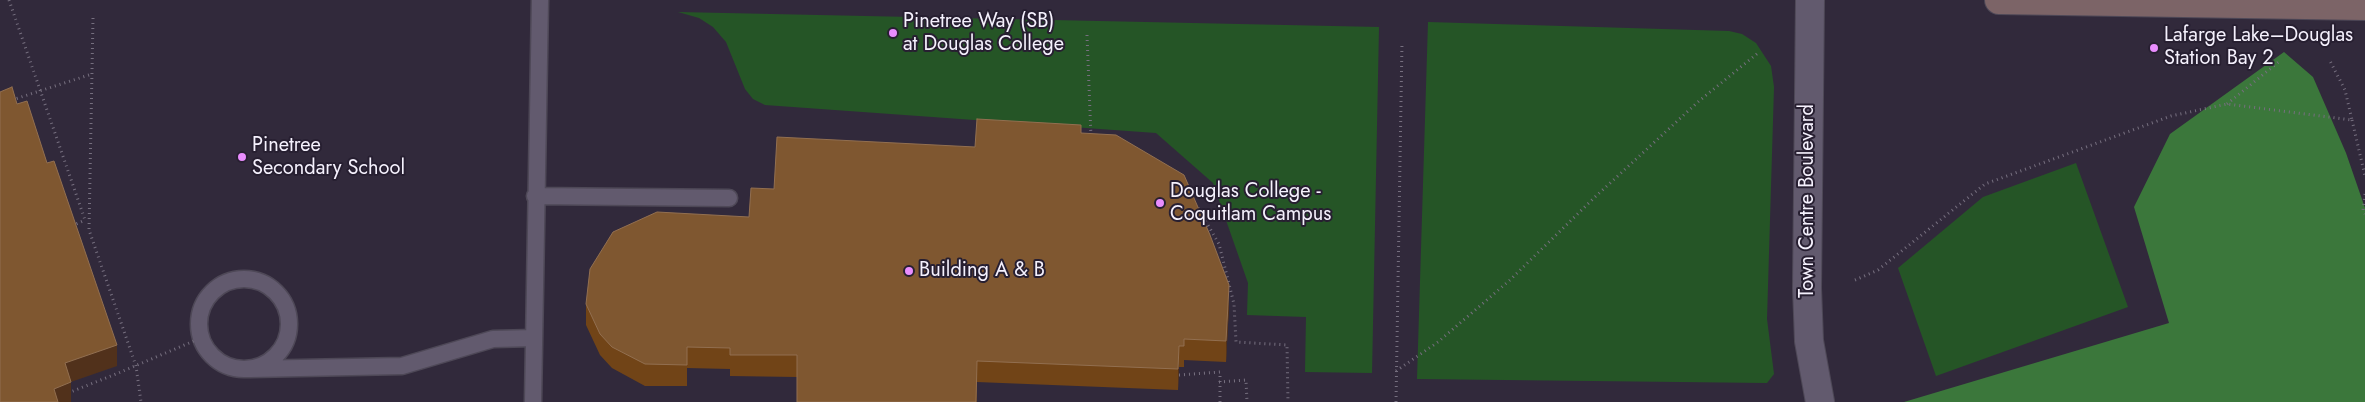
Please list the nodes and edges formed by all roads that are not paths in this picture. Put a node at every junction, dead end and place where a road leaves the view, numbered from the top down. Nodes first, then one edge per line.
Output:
1 (540, 0) edge
2 (1810, 0) edge
3 (1999, 0) edge
4 (2365, 6) edge
5 (535, 196) junction
6 (729, 198) dead end
7 (534, 338) junction
8 (250, 369) junction
9 (533, 402) edge
10 (1820, 402) edge

1 - 5 lane
2 - 10 street, Town Centre Boulevard
3 - 4 main road
5 - 6 lane
5 - 7 lane
7 - 8 lane
7 - 9 lane
8 - 8 lane

